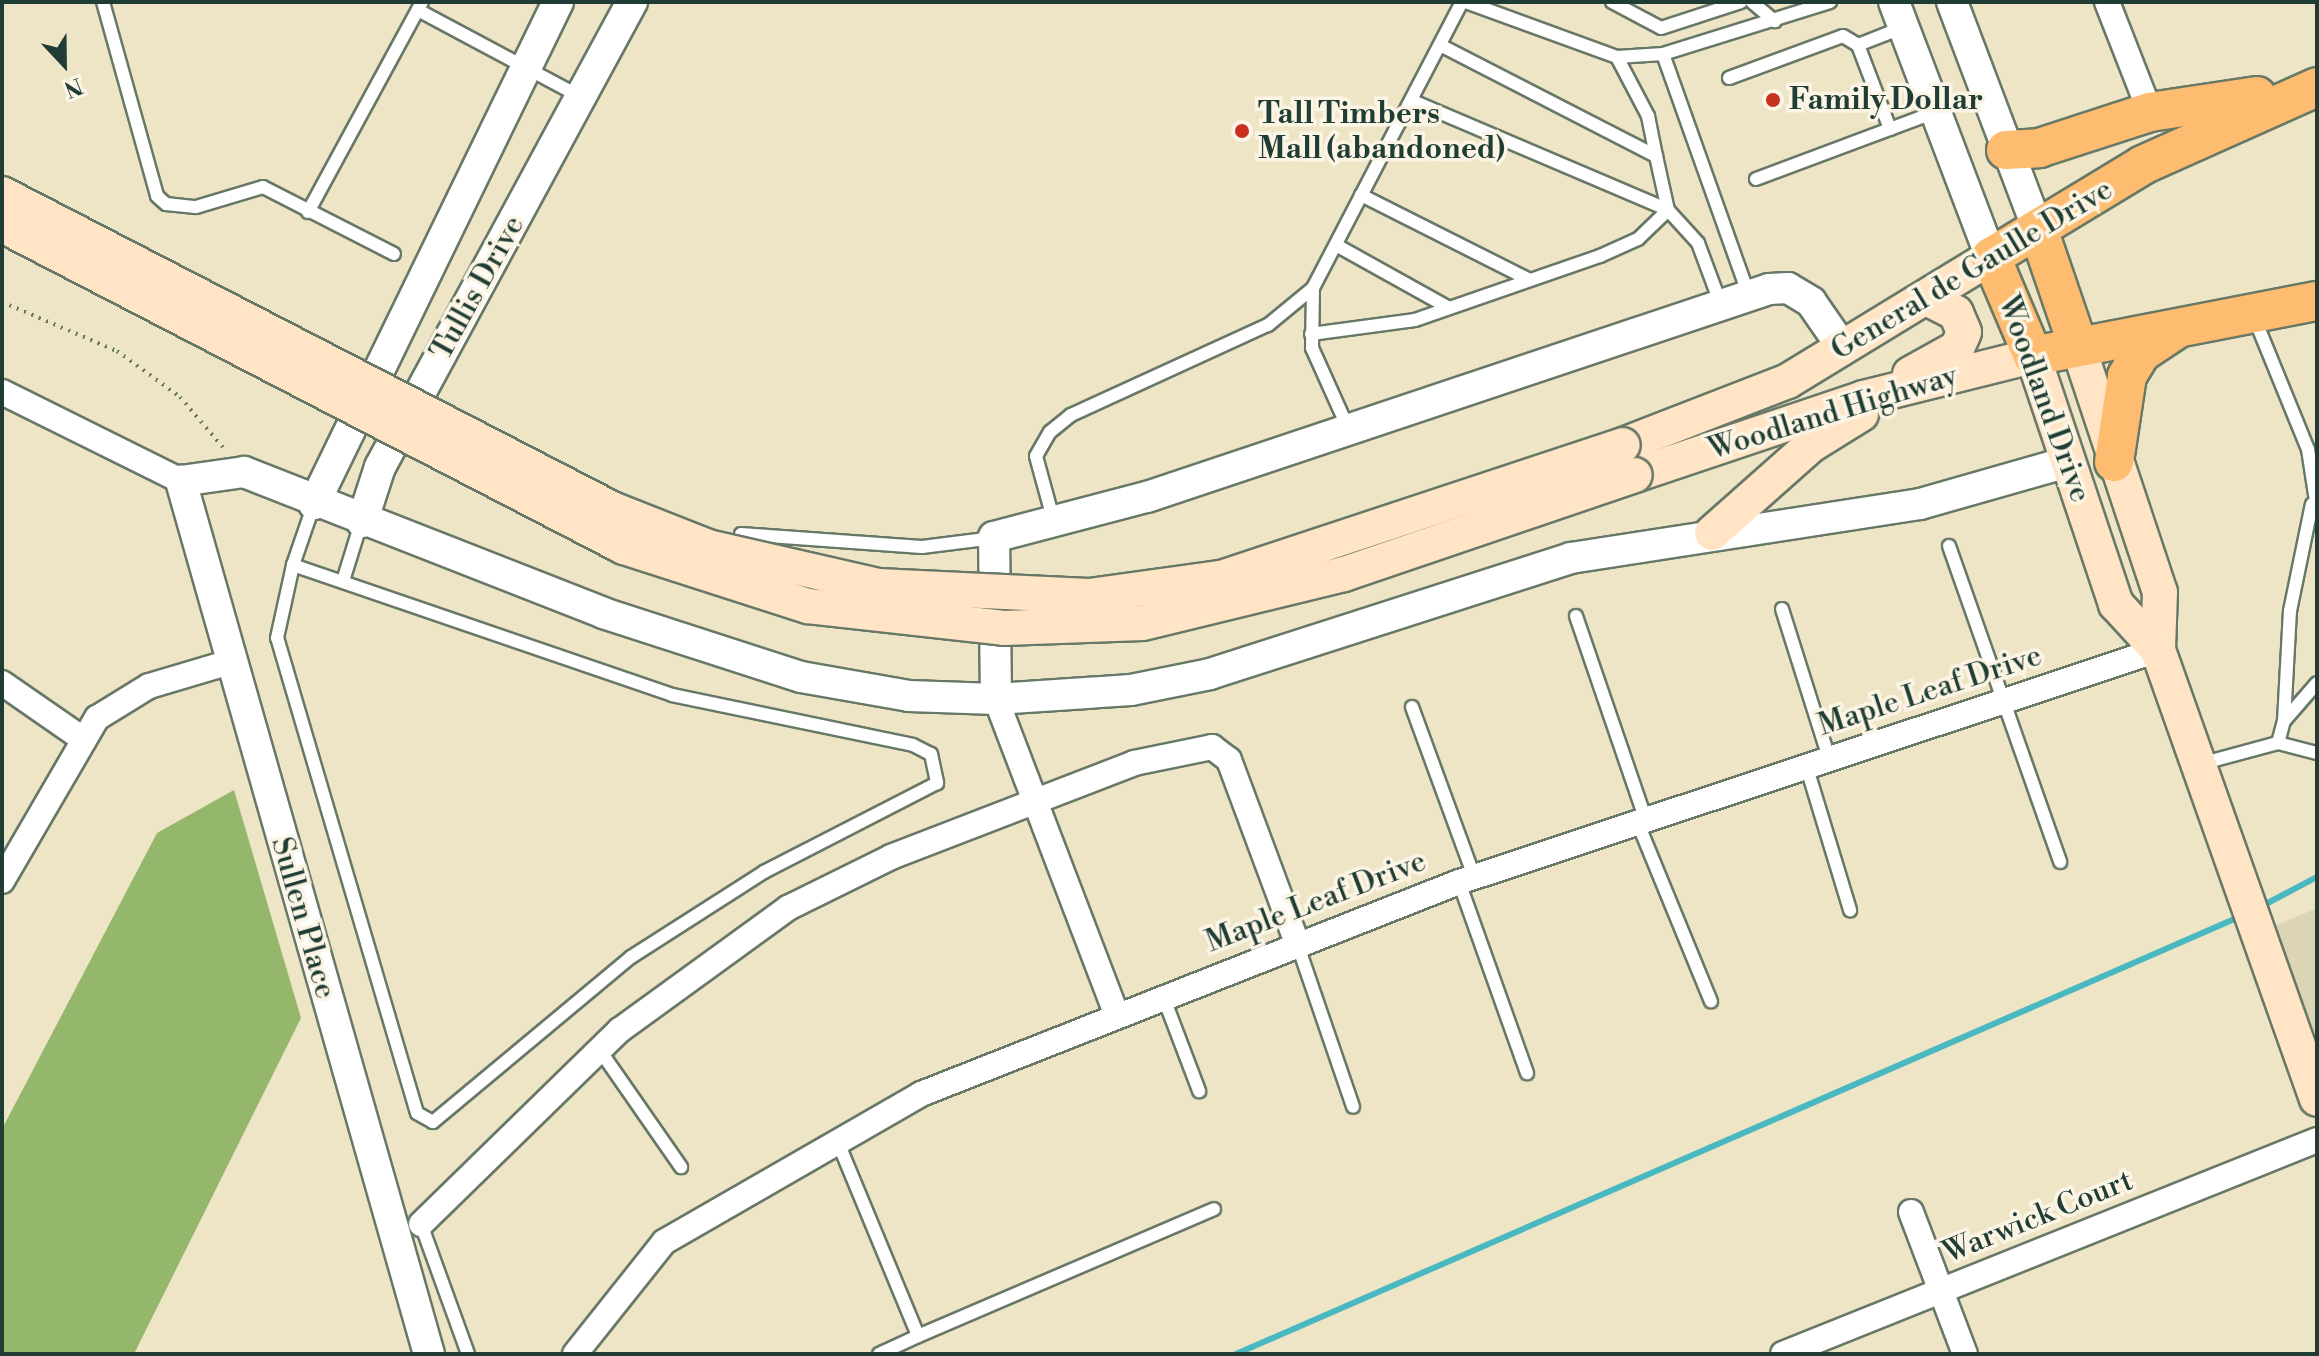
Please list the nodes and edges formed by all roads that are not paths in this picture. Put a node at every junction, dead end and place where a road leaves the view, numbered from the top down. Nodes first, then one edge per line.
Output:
1 (103, 2) edge
2 (558, 2) edge
3 (632, 2) edge
4 (1464, 2) edge
5 (1612, 2) edge
6 (1741, 2) edge
7 (1752, 2) edge
8 (1830, 2) edge
9 (1952, 2) edge
10 (2107, 2) edge
11 (420, 6) edge
12 (1804, 6) edge
13 (1899, 14) edge
14 (1775, 21) junction
15 (1440, 45) junction
16 (1858, 45) junction
17 (1663, 54) junction
18 (1617, 57) junction
19 (523, 68) junction
20 (1729, 78) dead end
21 (2316, 88) edge
22 (582, 98) junction
23 (1413, 101) junction
24 (1938, 111) junction
25 (2150, 112) junction
26 (1890, 129) junction
27 (2006, 150) junction
28 (1656, 156) junction
29 (1756, 179) dead end
30 (2, 194) edge
31 (1361, 195) junction
32 (1668, 210) junction
33 (308, 212) junction
34 (2, 225) edge
35 (2038, 229) junction
36 (1336, 245) junction
37 (394, 254) dead end
38 (1991, 257) junction
39 (1528, 279) junction
40 (1313, 288) junction
41 (1926, 298) junction
42 (1735, 300) junction
43 (2317, 301) edge
44 (1449, 308) junction
45 (2253, 313) junction
46 (2184, 324) junction
47 (1311, 334) junction
48 (2078, 346) junction
49 (1843, 348) junction
50 (2033, 356) junction
51 (1927, 383) junction
52 (2, 392) edge
53 (1864, 398) junction
54 (1349, 431) junction
55 (1629, 460) junction
56 (2067, 462) junction
57 (2114, 462) junction
58 (181, 481) junction
59 (314, 504) junction
60 (2315, 506) edge
61 (362, 522) junction
62 (1054, 522) junction
63 (1712, 533) junction
64 (741, 534) dead end
65 (994, 537) junction
66 (1949, 546) dead end
67 (293, 565) junction
68 (343, 581) junction
69 (1782, 609) dead end
70 (1576, 616) dead end
71 (2158, 650) junction
72 (230, 662) junction
73 (2, 683) edge
74 (2317, 683) edge
75 (996, 699) junction
76 (2002, 701) junction
77 (1412, 707) dead end
78 (2284, 721) junction
79 (80, 737) junction
80 (2278, 743) junction
81 (2317, 753) edge
82 (1818, 762) junction
83 (2200, 764) junction
84 (1031, 801) junction
85 (1641, 819) junction
86 (2060, 862) dead end
87 (1466, 879) junction
88 (2, 881) edge
89 (1850, 910) dead end
90 (1297, 943) junction
91 (1163, 996) junction
92 (1711, 1001) dead end
93 (1116, 1014) junction
94 (599, 1049) junction
95 (1527, 1073) dead end
96 (1199, 1091) dead end
97 (2317, 1099) edge
98 (1353, 1107) dead end
99 (836, 1137) junction
100 (2317, 1140) edge
101 (681, 1167) dead end
102 (1214, 1209) dead end
103 (1911, 1212) dead end
104 (421, 1224) joint
105 (1945, 1288) junction
106 (918, 1336) junction
107 (429, 1354) edge
108 (468, 1354) edge
109 (575, 1354) edge
110 (879, 1354) edge
111 (1783, 1354) edge
112 (1965, 1354) edge

1 - 33 lane
2 - 19 street, Tullis Drive
3 - 22 street, Tullis Drive
4 - 15 lane
4 - 18 lane
5 - 6 lane
7 - 14 lane
8 - 12 lane
9 - 27 street, Woodland Drive
10 - 25 street
11 - 19 lane
11 - 33 lane
12 - 14 lane
13 - 16 lane
13 - 24 street, Woodland Drive
14 - 17 lane
15 - 23 lane
15 - 28 lane
16 - 20 lane
16 - 26 lane
17 - 18 lane
17 - 42 lane
18 - 28 lane
19 - 22 lane
19 - 59 street, Tullis Drive
21 - 25 main road
21 - 35 main road, General de Gaulle Drive
22 - 61 street, Tullis Drive
23 - 31 lane
23 - 32 lane
24 - 26 lane
24 - 38 street, Woodland Drive
25 - 27 main road
26 - 29 lane
27 - 35 street, Woodland Drive
28 - 32 lane
30 - 55 main road, bridge
31 - 36 lane
31 - 39 lane
32 - 39 lane
32 - 42 lane
33 - 37 lane
34 - 55 main road, bridge
35 - 38 main road, General de Gaulle Drive
35 - 48 main road, Woodland Drive
36 - 40 lane
36 - 44 lane
38 - 41 main road, General de Gaulle Drive
38 - 50 main road, Woodland Drive
39 - 44 lane
40 - 47 lane
40 - 62 lane
41 - 49 main road, General de Gaulle Drive
41 - 53 main road
42 - 49 street
42 - 54 street
43 - 45 main road
44 - 47 lane
45 - 46 main road
45 - 60 lane
46 - 48 main road
46 - 57 main road
47 - 54 lane
48 - 50 main road
48 - 57 main road, Woodland Drive
49 - 55 main road, General de Gaulle Drive
50 - 51 main road, Woodland Highway
50 - 56 main road, Woodland Drive
51 - 53 main road, Woodland Highway
51 - 63 main road
52 - 58 street
53 - 55 main road, Woodland Highway
54 - 62 street
56 - 63 street
56 - 71 main road, Woodland Drive
57 - 71 main road, Woodland Drive
58 - 59 street
58 - 72 street, Sullen Place
59 - 61 street
59 - 67 lane, Tullis Drive
60 - 78 lane
61 - 68 lane, Tullis Drive
61 - 75 street
62 - 65 street
63 - 75 street
64 - 65 lane
65 - 75 street
66 - 76 lane
67 - 68 lane
67 - 68 lane, Tullis Drive
69 - 82 lane
70 - 85 lane
71 - 76 street, Maple Leaf Drive
71 - 83 main road, Woodland Drive
72 - 79 street
72 - 107 street, Sullen Place
73 - 79 street
74 - 78 lane
75 - 84 street
76 - 82 street, Maple Leaf Drive
76 - 86 lane
77 - 87 lane
78 - 80 lane
79 - 88 street
80 - 81 lane
80 - 83 lane
82 - 85 street, Maple Leaf Drive
82 - 89 lane
83 - 97 main road, Woodland Drive
84 - 90 street
84 - 93 street
84 - 94 street
85 - 87 street, Maple Leaf Drive
85 - 92 lane
87 - 90 street, Maple Leaf Drive
87 - 95 lane
90 - 91 street, Maple Leaf Drive
90 - 98 lane
91 - 93 street, Maple Leaf Drive
91 - 96 lane
93 - 99 street, Maple Leaf Drive
94 - 101 lane
94 - 104 street
99 - 106 lane
99 - 109 street, Maple Leaf Drive
100 - 105 street, Warwick Court
102 - 106 lane
103 - 105 street
104 - 108 lane
105 - 111 street, Warwick Court
105 - 112 street
106 - 110 lane

